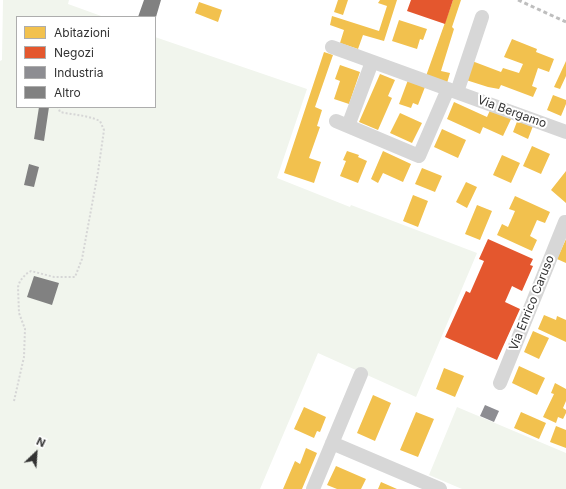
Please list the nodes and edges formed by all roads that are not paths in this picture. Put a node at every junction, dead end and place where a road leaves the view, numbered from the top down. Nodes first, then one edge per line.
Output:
1 (482, 18) dead end
2 (332, 47) dead end
3 (372, 62) junction
4 (452, 90) junction
5 (566, 132) edge
6 (566, 222) edge
7 (361, 374) dead end
8 (500, 383) dead end
9 (332, 443) junction
10 (313, 489) edge
11 (440, 489) edge

1 - 4 street
2 - 3 street, Via Bergamo
3 - 4 street, Via Bergamo
3 - 4 street
4 - 5 street, Via Bergamo
6 - 8 street, Via Enrico Caruso
7 - 9 street
9 - 10 street
9 - 11 street

